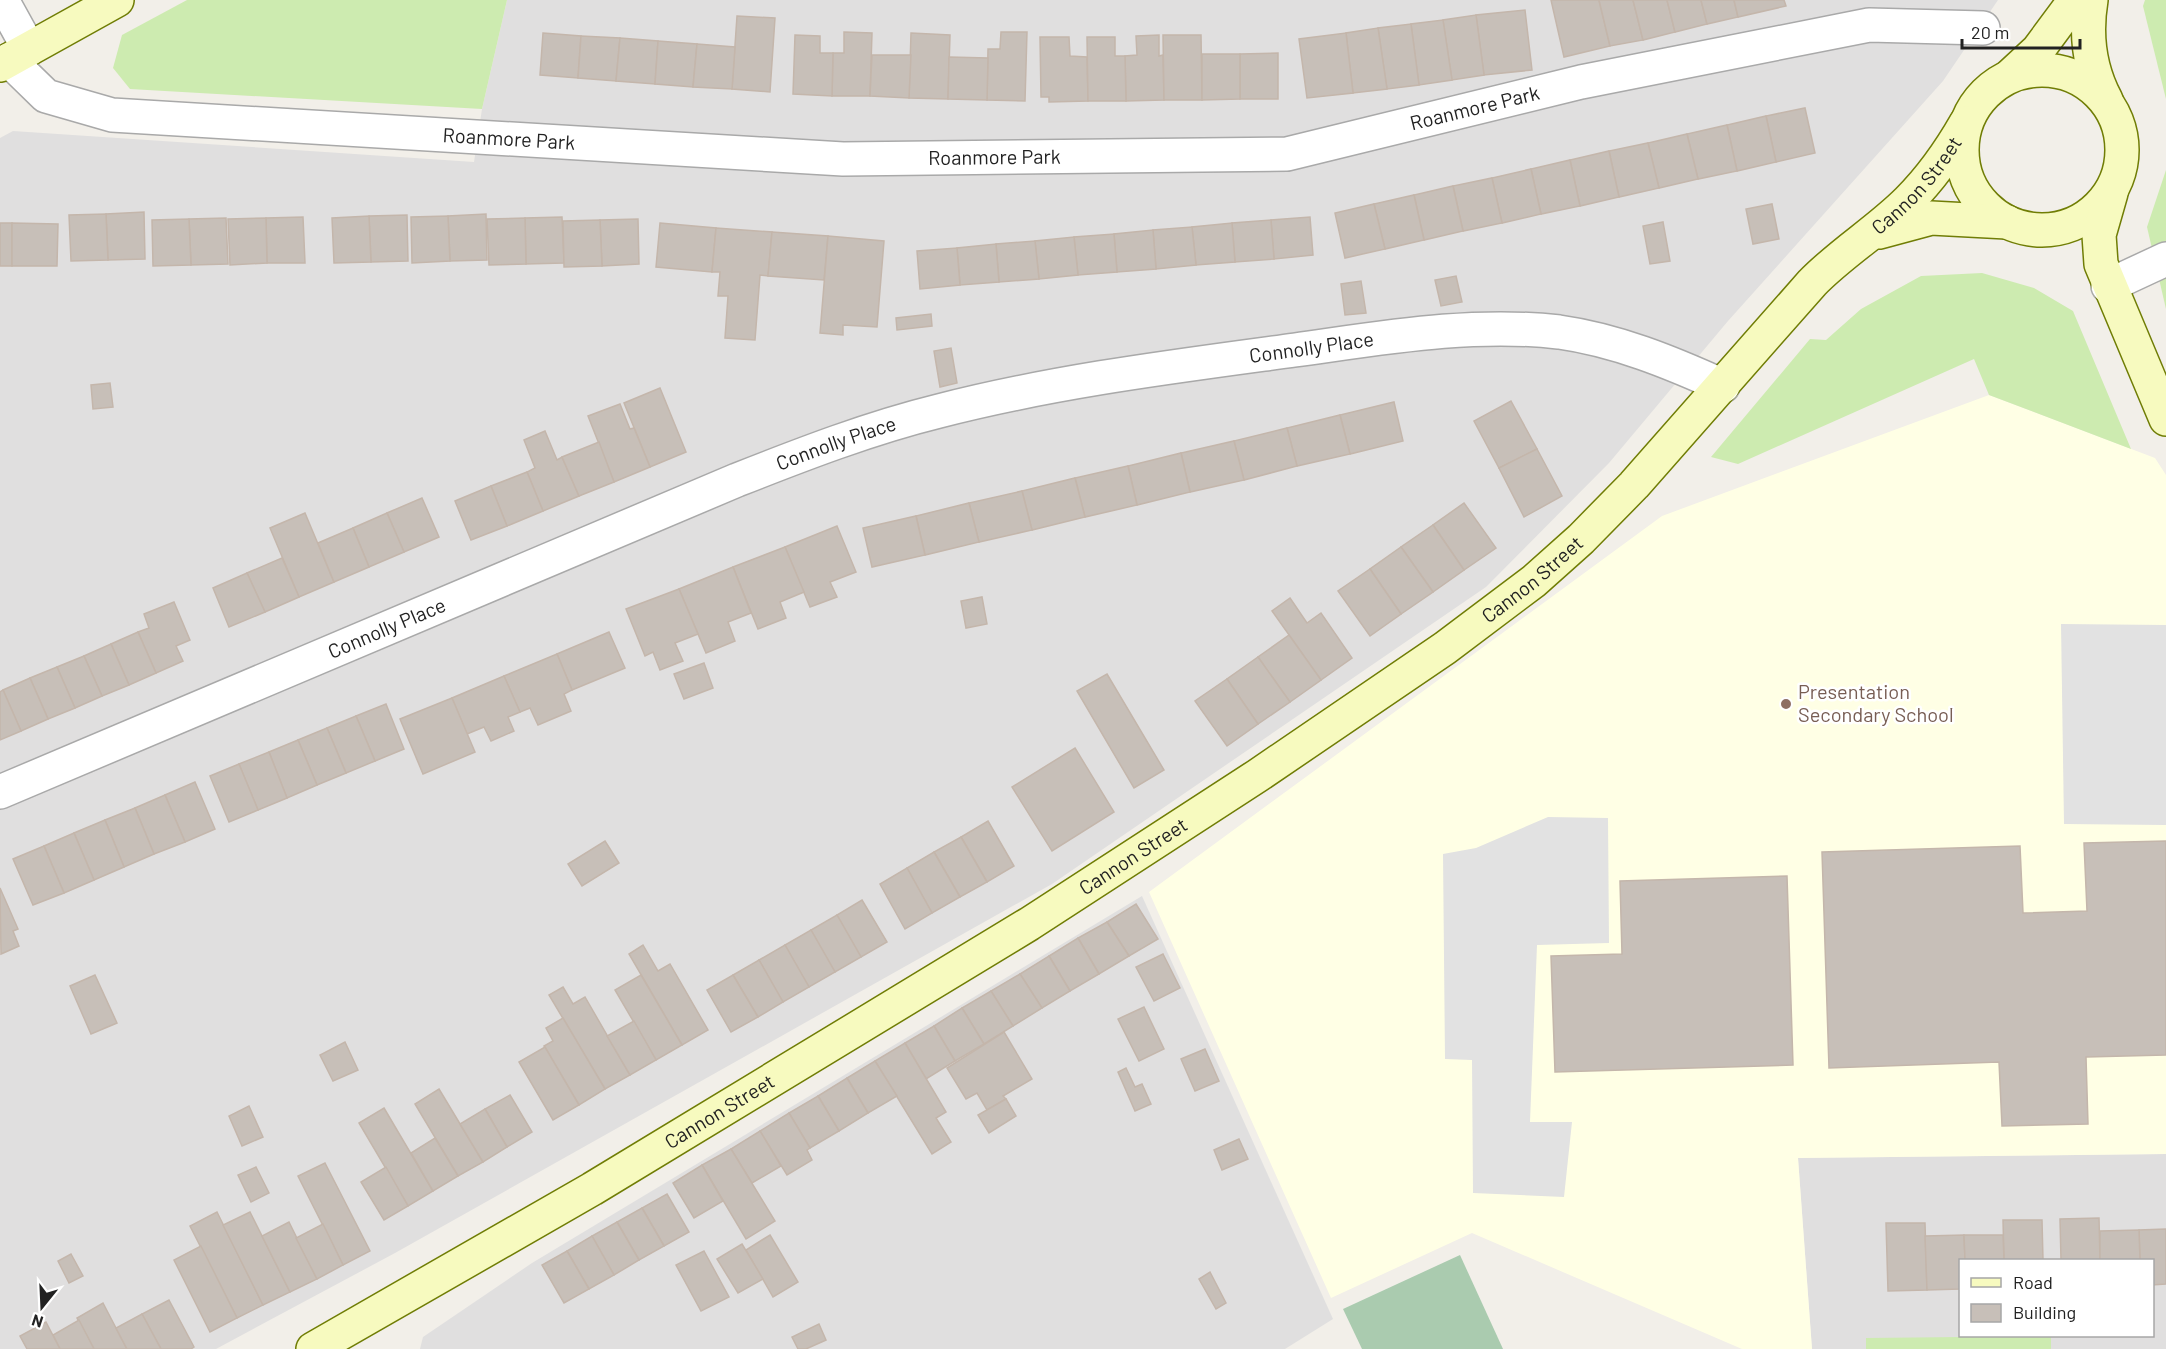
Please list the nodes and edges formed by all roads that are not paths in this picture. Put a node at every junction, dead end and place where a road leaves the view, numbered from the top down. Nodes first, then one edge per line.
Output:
1 (2, 0) edge
2 (117, 0) edge
3 (2075, 0) edge
4 (2091, 0) edge
5 (1983, 28) dead end
6 (13, 58) edge
7 (2011, 75) junction
8 (2109, 106) junction
9 (1966, 123) junction
10 (2116, 181) junction
11 (2007, 222) junction
12 (2040, 230) junction
13 (1858, 241) junction
14 (2166, 259) edge
15 (2108, 286) junction
16 (1723, 386) junction
17 (2166, 419) edge
18 (0, 792) edge
19 (351, 1340) edge
20 (313, 1349) edge

1 - 6 street, Roanmore Park
2 - 6 main road
3 - 7 main road
4 - 8 main road
5 - 6 street, Roanmore Park
7 - 8 main road
7 - 9 main road
8 - 10 main road
9 - 11 main road
9 - 13 main road, Cannon Street
10 - 12 main road
10 - 15 main road
11 - 12 main road
11 - 13 main road, Cannon Street
12 - 15 main road
13 - 16 main road, Cannon Street
14 - 15 street
15 - 17 main road
16 - 18 street, Connolly Place
16 - 19 main road, Cannon Street
19 - 20 main road, Cannon Street

